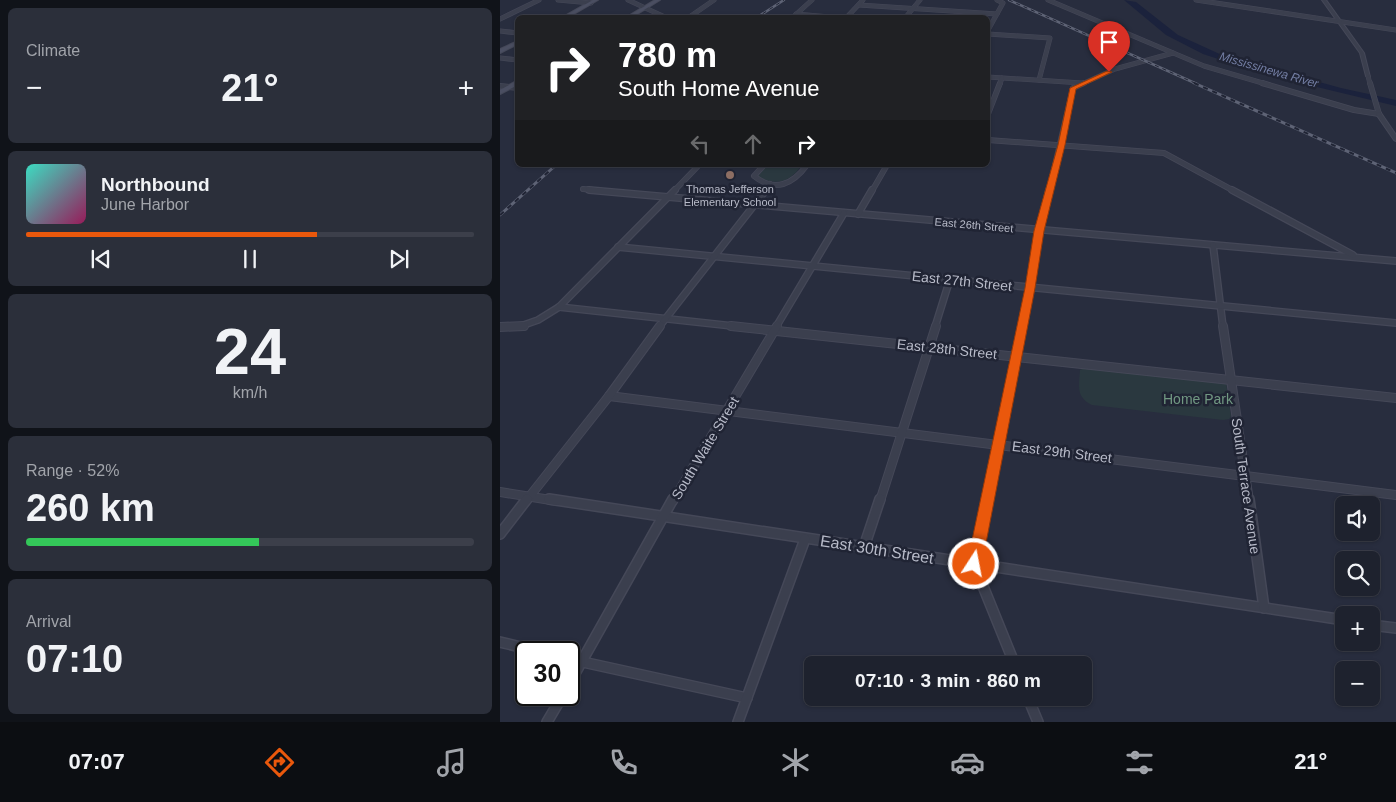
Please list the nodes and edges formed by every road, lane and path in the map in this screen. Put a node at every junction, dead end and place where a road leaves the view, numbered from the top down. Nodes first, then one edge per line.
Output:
1 (539, 0) edge
2 (558, 0) edge
3 (628, 0) edge
4 (658, 0) edge
5 (714, 0) edge
6 (812, 0) edge
7 (863, 0) edge
8 (920, 0) edge
9 (997, 0) edge
10 (1048, 0) edge
11 (1196, 0) edge
12 (1324, 0) edge
13 (594, 1) edge
14 (859, 5) junction
15 (645, 8) junction
16 (913, 8) junction
17 (796, 14) joint
18 (997, 14) junction
19 (568, 15) edge
20 (633, 15) edge
21 (660, 15) edge
22 (692, 15) edge
23 (807, 15) edge
24 (849, 15) edge
25 (907, 15) edge
26 (500, 19) edge
27 (1340, 22) junction
28 (990, 28) edge
29 (1396, 30) edge
30 (500, 31) edge
31 (990, 32) edge
32 (515, 33) edge
33 (515, 44) edge
34 (500, 51) edge
35 (1173, 53) junction
36 (500, 58) edge
37 (515, 60) edge
38 (1368, 76) joint
39 (990, 77) edge
40 (1002, 78) junction
41 (1039, 80) junction
42 (1084, 83) junction
43 (515, 84) edge
44 (500, 86) edge
45 (508, 87) junction
46 (515, 88) edge
47 (500, 92) edge
48 (990, 109) edge
49 (1378, 112) junction
50 (1396, 139) edge
51 (990, 140) edge
52 (1061, 145) junction
53 (697, 167) edge
54 (762, 167) edge
55 (805, 167) edge
56 (886, 167) edge
57 (770, 184) junction
58 (583, 189) dead end
59 (666, 198) junction
60 (754, 204) junction
61 (844, 213) junction
62 (858, 214) junction
63 (1039, 231) junction
64 (1213, 245) junction
65 (618, 247) junction
66 (1356, 256) junction
67 (716, 257) junction
68 (1396, 261) edge
69 (811, 266) junction
70 (950, 279) junction
71 (1030, 288) junction
72 (1222, 306) junction
73 (559, 307) junction
74 (666, 318) junction
75 (1396, 324) edge
76 (500, 328) edge
77 (775, 331) junction
78 (930, 348) junction
79 (1015, 357) junction
80 (1229, 379) junction
81 (609, 396) junction
82 (1396, 398) edge
83 (726, 411) junction
84 (903, 434) junction
85 (998, 444) junction
86 (1246, 475) junction
87 (500, 492) edge
88 (1396, 495) edge
89 (529, 496) junction
90 (663, 517) junction
91 (500, 534) edge
92 (805, 538) junction
93 (864, 547) junction
94 (974, 564) junction
95 (1264, 608) junction
96 (1335, 619) edge
97 (1380, 625) edge
98 (1396, 628) edge
99 (500, 642) edge
100 (515, 646) edge
101 (1011, 656) edge
102 (581, 663) joint
103 (747, 698) junction
104 (556, 706) edge
105 (1031, 706) edge
106 (547, 722) edge
107 (738, 722) edge
108 (1038, 722) edge

1 - 26 street
2 - 13 street
3 - 15 street
4 - 15 main road
5 - 22 street
6 - 17 street
7 - 14 street
8 - 16 street
9 - 18 street
10 - 35 street
11 - 27 street
12 - 27 street
13 - 19 main road
14 - 16 street
14 - 24 street
15 - 20 main road
15 - 21 street
16 - 18 street
16 - 25 street
17 - 23 street
18 - 28 street
27 - 29 street
27 - 38 street
30 - 32 street
31 - 41 street
33 - 34 main road
35 - 42 street
35 - 49 street
36 - 37 street
38 - 49 street
39 - 40 street
40 - 41 street
40 - 48 street
41 - 42 street
42 - 52 street
43 - 45 main road
44 - 45 street
45 - 46 street
45 - 47 main road
49 - 50 street
51 - 52 street
52 - 63 street
52 - 66 street
53 - 59 street
54 - 57 street
55 - 57 street
56 - 62 street
57 - 60 street
58 - 59 street, East 26th Street
59 - 60 street, East 26th Street
59 - 65 street
60 - 61 street, East 26th Street
60 - 67 street
61 - 62 street, East 26th Street
61 - 69 street, South Waite Street
62 - 63 street, East 26th Street
63 - 64 street, East 26th Street
63 - 71 street
64 - 66 street, East 26th Street
64 - 72 street, South Terrace Avenue
65 - 67 street, East 27th Street
65 - 73 street
66 - 68 street, East 26th Street
67 - 69 street, East 27th Street
67 - 74 street
69 - 70 street, East 27th Street
69 - 77 street, South Waite Street
70 - 71 street, East 27th Street
70 - 78 street
71 - 72 street, East 27th Street
71 - 79 street
72 - 75 street, East 27th Street
72 - 80 street, South Terrace Avenue
73 - 74 street, East 28th Street
73 - 76 street
74 - 77 street, East 28th Street
74 - 81 street
77 - 78 street, East 28th Street
77 - 83 street, South Waite Street
78 - 79 street, East 28th Street
78 - 84 street
79 - 80 street, East 28th Street
79 - 85 street
80 - 82 street, East 28th Street
80 - 86 street, South Terrace Avenue
81 - 83 street, East 29th Street
81 - 89 street
83 - 84 street, East 29th Street
83 - 90 street, South Waite Street
84 - 85 street, East 29th Street
84 - 93 street
85 - 86 street, East 29th Street
85 - 94 street
86 - 88 street, East 29th Street
86 - 95 street, South Terrace Avenue
87 - 89 street, East 30th Street
89 - 90 street, East 30th Street
89 - 91 street
90 - 92 street, East 30th Street
90 - 102 street, South Waite Street
92 - 93 street, East 30th Street
92 - 103 street
93 - 94 street, East 30th Street
94 - 95 street, East 30th Street
94 - 101 street
95 - 96 street, East 30th Street
97 - 98 street
99 - 100 street
102 - 103 street
103 - 107 street
104 - 106 street
105 - 108 street

